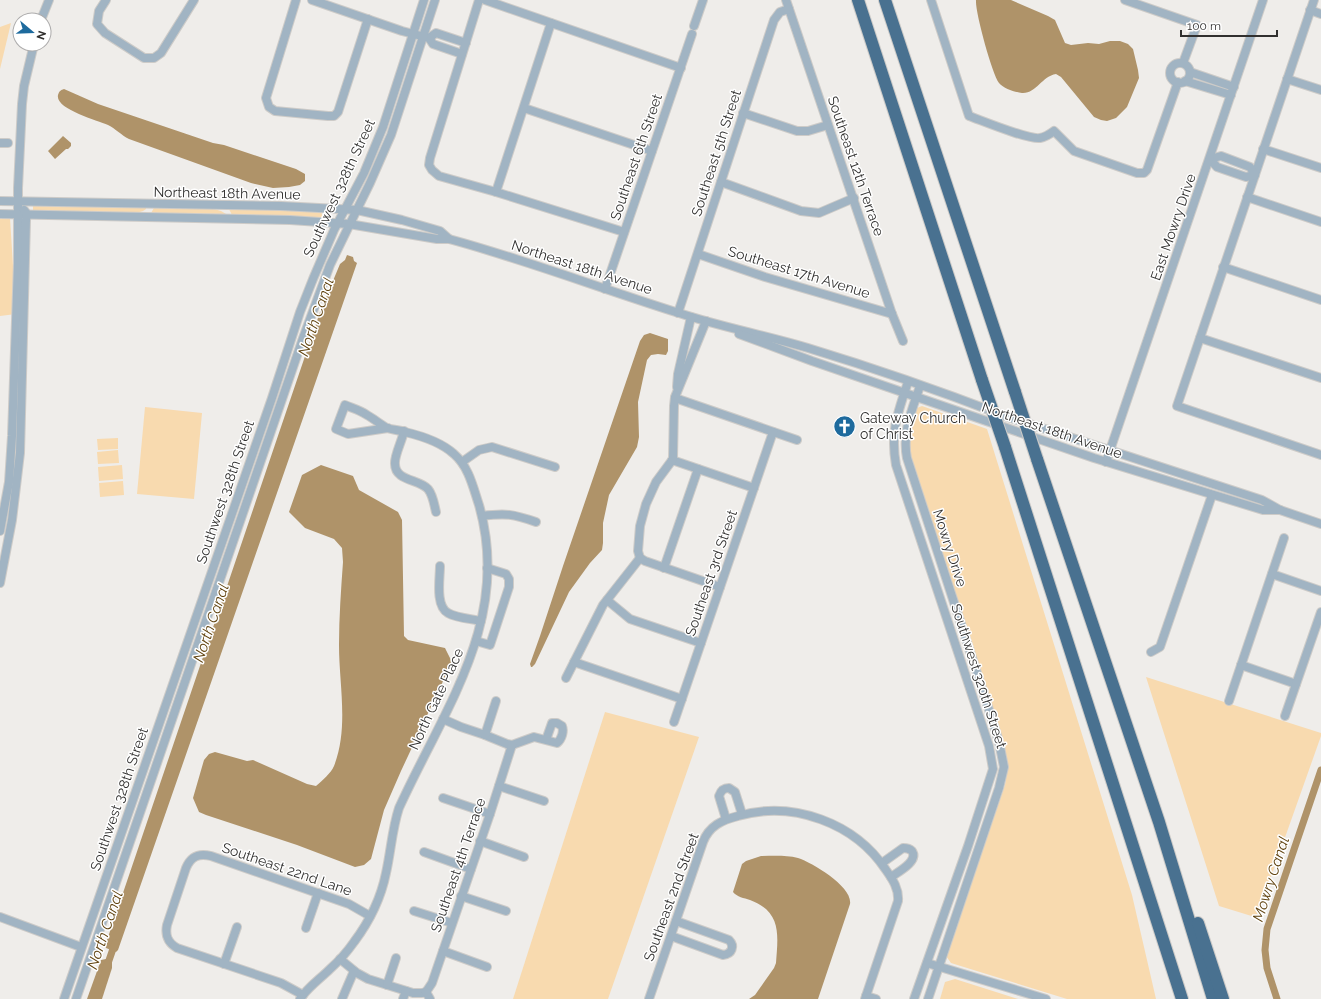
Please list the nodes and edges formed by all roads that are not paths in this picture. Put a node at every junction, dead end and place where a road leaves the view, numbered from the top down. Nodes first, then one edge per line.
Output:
1 (49, 0) edge
2 (106, 0) edge
3 (194, 0) edge
4 (296, 0) edge
5 (312, 0) edge
6 (424, 0) edge
7 (435, 0) edge
8 (479, 0) edge
9 (485, 0) edge
10 (702, 0) edge
11 (786, 0) edge
12 (858, 0) edge
13 (885, 0) edge
14 (931, 0) edge
15 (1125, 0) edge
16 (1263, 0) edge
17 (1314, 0) edge
18 (333, 3) edge
19 (789, 9) junction
20 (1310, 10) junction
21 (45, 12) edge
22 (1321, 14) edge
23 (368, 20) junction
24 (551, 23) junction
25 (413, 34) junction
26 (426, 37) junction
27 (466, 43) junction
28 (32, 52) edge
29 (462, 54) junction
30 (1184, 63) junction
31 (681, 68) junction
32 (1190, 72) junction
33 (1287, 78) junction
34 (1182, 82) junction
35 (1321, 90) edge
36 (1233, 91) junction
37 (524, 108) junction
38 (743, 114) junction
39 (828, 125) junction
40 (1263, 149) junction
41 (652, 151) junction
42 (1210, 159) junction
43 (1234, 161) junction
44 (1321, 168) edge
45 (1231, 172) junction
46 (1255, 175) junction
47 (721, 182) junction
48 (496, 192) junction
49 (1247, 197) junction
50 (854, 198) junction
51 (0, 201) edge
52 (18, 202) junction
53 (153, 204) junction
54 (217, 205) junction
55 (345, 210) junction
56 (357, 210) junction
57 (0, 214) edge
58 (22, 214) junction
59 (380, 214) junction
60 (142, 217) junction
61 (231, 218) junction
62 (1321, 222) edge
63 (338, 223) junction
64 (349, 224) junction
65 (376, 228) junction
66 (624, 232) junction
67 (449, 239) junction
68 (698, 254) junction
69 (1223, 267) junction
70 (605, 289) junction
71 (1321, 300) edge
72 (678, 313) junction
73 (892, 314) junction
74 (691, 317) junction
75 (706, 321) junction
76 (1200, 338) junction
77 (902, 340) dead end
78 (1321, 378) edge
79 (908, 382) junction
80 (920, 386) junction
81 (677, 390) junction
82 (905, 393) junction
83 (916, 397) junction
84 (272, 398) junction
85 (675, 398) junction
86 (280, 407) junction
87 (388, 428) junction
88 (404, 431) junction
89 (773, 432) junction
90 (797, 440) dead end
91 (1110, 451) junction
92 (1321, 455) edge
93 (672, 460) junction
94 (462, 462) junction
95 (1106, 462) junction
96 (555, 467) dead end
97 (698, 469) junction
98 (754, 488) junction
99 (1212, 495) junction
100 (1280, 510) junction
101 (436, 512) dead end
102 (482, 516) junction
103 (536, 522) dead end
104 (1321, 524) edge
105 (0, 531) edge
106 (1284, 538) dead end
107 (4, 547) edge
108 (3, 556) edge
109 (640, 558) junction
110 (440, 566) dead end
111 (487, 568) junction
112 (664, 568) junction
113 (1272, 574) junction
114 (0, 583) edge
115 (720, 587) junction
116 (1321, 590) edge
117 (607, 600) junction
118 (1321, 612) edge
119 (482, 621) junction
120 (476, 641) junction
121 (701, 643) junction
122 (1151, 652) dead end
123 (574, 662) junction
124 (1241, 665) junction
125 (566, 678) dead end
126 (1296, 684) junction
127 (682, 699) junction
128 (496, 701) dead end
129 (1229, 701) dead end
130 (1285, 716) dead end
131 (443, 719) junction
132 (674, 722) dead end
133 (485, 735) junction
134 (546, 740) dead end
135 (512, 745) junction
136 (499, 786) junction
137 (443, 798) dead end
138 (544, 801) dead end
139 (490, 814) junction
140 (742, 814) junction
141 (729, 818) junction
142 (1158, 822) junction
143 (480, 841) junction
144 (424, 852) dead end
145 (524, 856) dead end
146 (883, 865) junction
147 (470, 869) junction
148 (891, 877) junction
149 (318, 893) junction
150 (461, 896) junction
151 (414, 911) dead end
152 (506, 911) dead end
153 (370, 916) junction
154 (0, 918) edge
155 (676, 921) junction
156 (452, 923) junction
157 (237, 927) dead end
158 (306, 928) dead end
159 (671, 936) junction
160 (81, 947) junction
161 (443, 951) junction
162 (396, 958) dead end
163 (340, 959) junction
164 (927, 962) junction
165 (224, 964) junction
166 (939, 966) junction
167 (487, 967) dead end
168 (354, 971) junction
169 (386, 985) junction
170 (404, 995) edge
171 (428, 995) edge
172 (301, 997) edge
173 (866, 997) edge
174 (64, 999) edge
175 (76, 999) edge
176 (342, 999) edge
177 (649, 999) edge
178 (876, 999) edge
179 (914, 999) edge
180 (928, 999) edge
181 (1046, 999) edge
182 (1182, 999) edge
183 (1213, 999) edge
184 (1223, 999) edge

1 - 21 street
2 - 3 street
4 - 23 street
5 - 18 street
6 - 25 street, Southwest 328th Street
7 - 26 street, Southwest 328th Street
8 - 27 street
9 - 24 street
10 - 31 street, Southeast 6th Street
11 - 19 street, Southeast 12th Terrace
12 - 182 highway, bridge
13 - 142 highway, bridge
14 - 34 street
15 - 30 street
16 - 36 street, East Mowry Drive
17 - 20 street
18 - 23 street
19 - 38 street, Southeast 5th Street
19 - 39 street, Southeast 12th Terrace
20 - 22 street
20 - 33 street
23 - 25 street
24 - 31 street
24 - 37 street
25 - 26 street
25 - 55 street, Southwest 328th Street
26 - 27 street
26 - 29 street
26 - 56 street, Southwest 328th Street
27 - 29 street
28 - 52 street
29 - 48 street
30 - 32 street
30 - 34 street
31 - 41 street, Southeast 6th Street
32 - 34 street
32 - 36 street
33 - 35 street
33 - 40 street
34 - 36 street
36 - 42 street, East Mowry Drive
37 - 41 street
37 - 48 street
38 - 39 street
38 - 47 street, Southeast 5th Street
39 - 50 street, Southeast 12th Terrace
40 - 44 street
40 - 46 street
41 - 66 street, Southeast 6th Street
42 - 43 street
42 - 45 street
42 - 91 street, East Mowry Drive
43 - 45 street
43 - 46 street
45 - 46 street
46 - 49 street
47 - 50 street
47 - 68 street, Southeast 5th Street
48 - 66 street
49 - 62 street
49 - 69 street
50 - 73 street, Southeast 12th Terrace
51 - 52 street, Northeast 18th Avenue
52 - 53 street, Northeast 18th Avenue
52 - 58 street
53 - 54 street, Northeast 18th Avenue
53 - 60 street
54 - 55 street, Northeast 18th Avenue
54 - 61 street
55 - 56 street, Northeast 18th Avenue
55 - 63 street, Southwest 328th Street
56 - 59 street, Northeast 18th Avenue
56 - 64 street, Southwest 328th Street
57 - 58 street, Northeast 18th Avenue
58 - 60 street, Northeast 18th Avenue
58 - 105 street
58 - 107 street
59 - 65 street
59 - 67 street, Northeast 18th Avenue
60 - 61 street, Northeast 18th Avenue
61 - 63 street, Northeast 18th Avenue
63 - 64 street, Northeast 18th Avenue
63 - 84 street, Southwest 328th Street
64 - 65 street, Northeast 18th Avenue
64 - 86 street, Southwest 328th Street
65 - 67 street, Northeast 18th Avenue
66 - 70 street, Southeast 6th Street
67 - 70 street, Northeast 18th Avenue
68 - 72 street, Southeast 5th Street
68 - 73 street, Southeast 17th Avenue
69 - 71 street
69 - 76 street
70 - 72 street, Northeast 18th Avenue
72 - 74 street, Northeast 18th Avenue
73 - 77 street, Southeast 12th Terrace
74 - 75 street, Northeast 18th Avenue
74 - 81 street
75 - 79 street, Northeast 18th Avenue
75 - 81 street
75 - 82 street, Northeast 18th Avenue
76 - 78 street
76 - 92 street
79 - 80 street, Northeast 18th Avenue
79 - 82 street, Southwest 320th Street
80 - 83 street, Mowry Drive
80 - 91 street, Northeast 18th Avenue
81 - 85 street
82 - 83 street, Northeast 18th Avenue
82 - 164 street, Southwest 320th Street
83 - 95 street, Northeast 18th Avenue
83 - 166 street, Mowry Drive
84 - 86 street
84 - 160 street, Southwest 328th Street
85 - 89 street
85 - 93 street
86 - 175 street, Southwest 328th Street
87 - 87 street
87 - 88 street, North Gate Place
88 - 94 street, North Gate Place
88 - 101 street
89 - 90 street
89 - 98 street, Southeast 3rd Street
91 - 95 street, East Mowry Drive
91 - 100 street, Northeast 18th Avenue
93 - 97 street
93 - 109 street
94 - 96 street
94 - 102 street, North Gate Place
95 - 99 street, Northeast 18th Avenue
97 - 98 street
97 - 112 street
98 - 115 street, Southeast 3rd Street
99 - 100 street, Northeast 18th Avenue
99 - 122 street
100 - 104 street, Northeast 18th Avenue
102 - 103 street
102 - 111 street, North Gate Place
106 - 113 street
107 - 108 street
108 - 114 street
109 - 112 street
109 - 117 street
110 - 119 street
111 - 119 street, North Gate Place
111 - 120 street
112 - 115 street
113 - 116 street
113 - 124 street
115 - 121 street, Southeast 3rd Street
117 - 121 street
117 - 123 street
118 - 126 street
119 - 120 street, North Gate Place
120 - 131 street, North Gate Place
121 - 127 street, Southeast 3rd Street
123 - 125 street
123 - 127 street
124 - 126 street
124 - 129 street
126 - 130 street
127 - 132 street, Southeast 3rd Street
128 - 133 street
131 - 133 street
131 - 153 street, North Gate Place
133 - 135 street
134 - 135 street
135 - 136 street, Southeast 4th Terrace
136 - 138 street
136 - 139 street, Southeast 4th Terrace
137 - 139 street
139 - 143 street, Southeast 4th Terrace
140 - 141 street, Southeast 2nd Street
140 - 141 street
140 - 146 street, Southeast 2nd Street
141 - 155 street, Southeast 2nd Street
142 - 183 highway
142 - 184 highway
143 - 145 street
143 - 147 street, Southeast 4th Terrace
144 - 147 street
146 - 148 street, Southeast 2nd Street
146 - 148 street
147 - 150 street, Southeast 4th Terrace
148 - 173 street, Southeast 2nd Street
149 - 153 street, Southeast 22nd Lane
149 - 158 street
149 - 165 street, Southeast 22nd Lane
150 - 152 street
150 - 156 street, Southeast 4th Terrace
151 - 156 street
153 - 163 street, North Gate Place
154 - 160 street
155 - 159 street, Southeast 2nd Street
155 - 159 street
156 - 161 street, Southeast 4th Terrace
157 - 165 street
159 - 177 street, Southeast 2nd Street
160 - 174 street, Southwest 328th Street
161 - 167 street
161 - 171 street, Southeast 4th Terrace
162 - 169 street
163 - 168 street
163 - 172 street, North Gate Place
164 - 166 street
164 - 179 street, Southwest 320th Street
165 - 172 street
166 - 180 street
166 - 181 street
168 - 169 street
168 - 176 street
169 - 170 street
170 - 171 street
173 - 178 street

